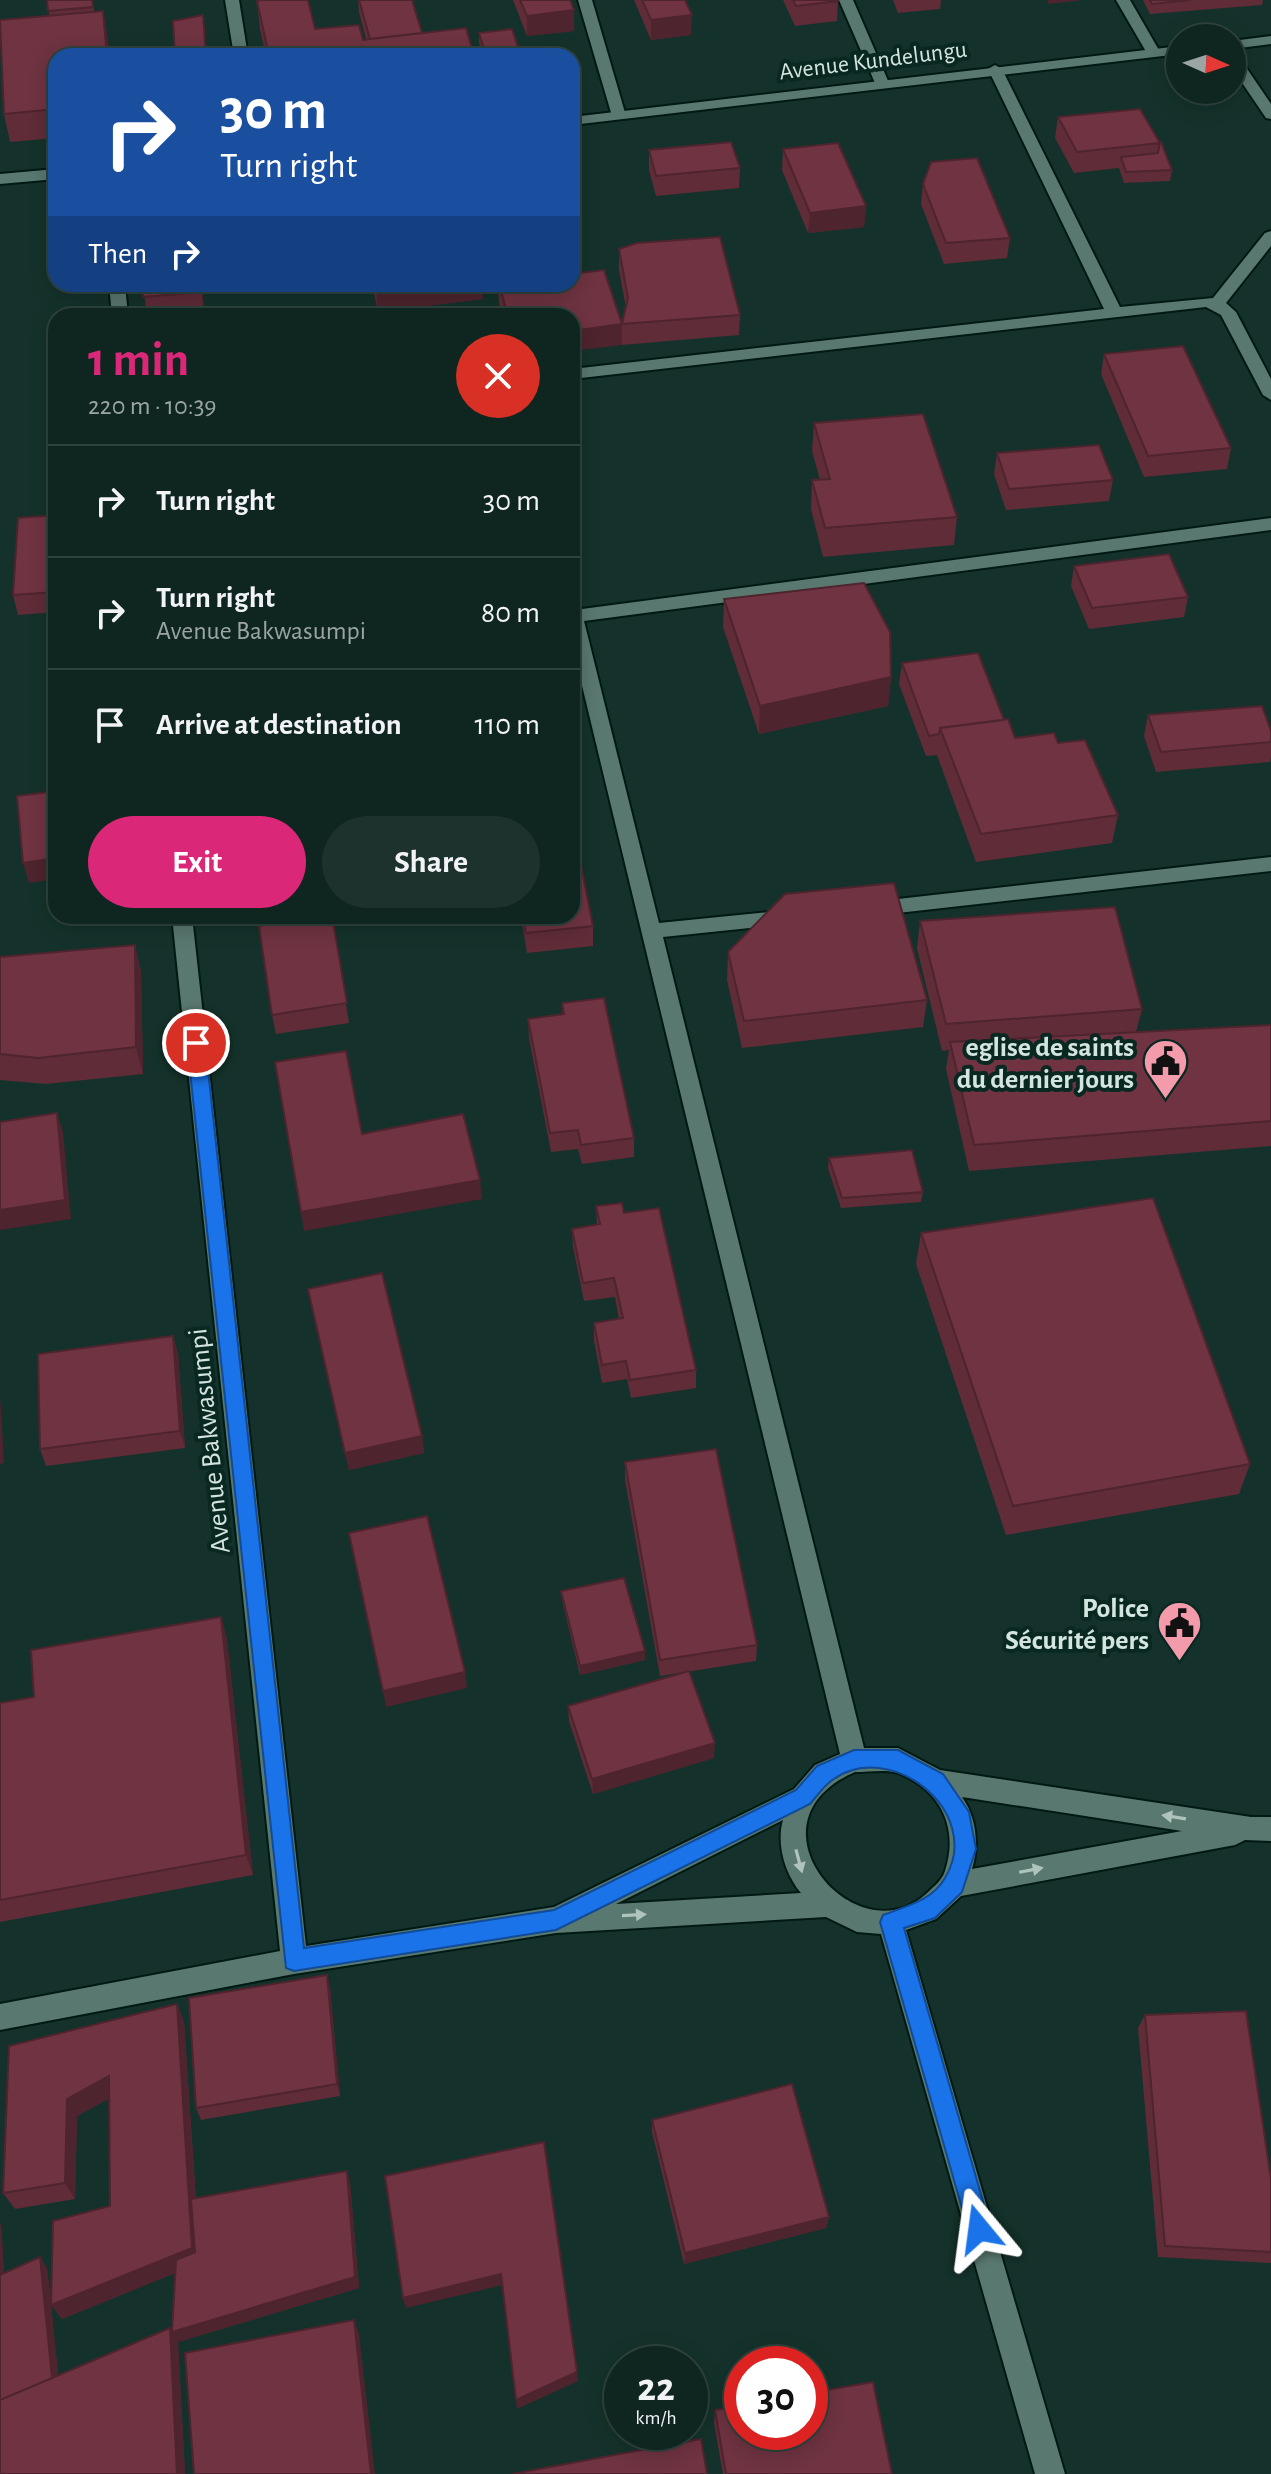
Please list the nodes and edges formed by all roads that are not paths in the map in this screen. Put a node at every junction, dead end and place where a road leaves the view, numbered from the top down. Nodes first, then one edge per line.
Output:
1 (232, 0) edge
2 (585, 0) edge
3 (846, 0) edge
4 (1123, 0) edge
5 (1271, 40) edge
6 (1246, 43) edge
7 (240, 48) edge
8 (1166, 51) edge
9 (1153, 52) junction
10 (995, 69) junction
11 (1246, 78) edge
12 (882, 83) junction
13 (1271, 115) edge
14 (619, 116) junction
15 (580, 120) edge
16 (48, 175) edge
17 (0, 179) edge
18 (1271, 236) edge
19 (1217, 304) junction
20 (1114, 312) junction
21 (580, 373) edge
22 (1271, 395) edge
23 (1271, 524) edge
24 (580, 610) edge
25 (580, 640) edge
26 (1271, 864) edge
27 (857, 910) edge
28 (810, 915) edge
29 (183, 924) edge
30 (651, 931) junction
31 (854, 1760) junction
32 (936, 1781) junction
33 (803, 1797) junction
34 (1261, 1829) edge
35 (954, 1885) junction
36 (828, 1904) junction
37 (556, 1920) junction
38 (891, 1922) junction
39 (294, 1961) junction
40 (0, 2017) edge
41 (1050, 2474) edge

1 - 7 street
2 - 14 street
3 - 12 street
4 - 9 street
5 - 6 street
8 - 9 street, Avenue Kundelungu
9 - 10 street, Avenue Kundelungu
10 - 12 street, Avenue Kundelungu
10 - 20 street
11 - 13 street
12 - 14 street, Avenue Kundelungu
14 - 15 street, Avenue Kundelungu
16 - 17 street
18 - 19 street
19 - 20 street
19 - 22 street
20 - 21 street
23 - 24 street
25 - 30 street
26 - 27 street
28 - 30 street
29 - 39 street, Avenue Bakwasumpi
30 - 31 street
31 - 32 street
31 - 33 street
34 -> 32 street
32 - 35 street
33 -> 36 street
33 - 37 street
35 -> 34 street
35 - 38 street
37 -> 36 street
36 - 38 street
37 - 39 street
38 - 41 street
39 - 40 street

